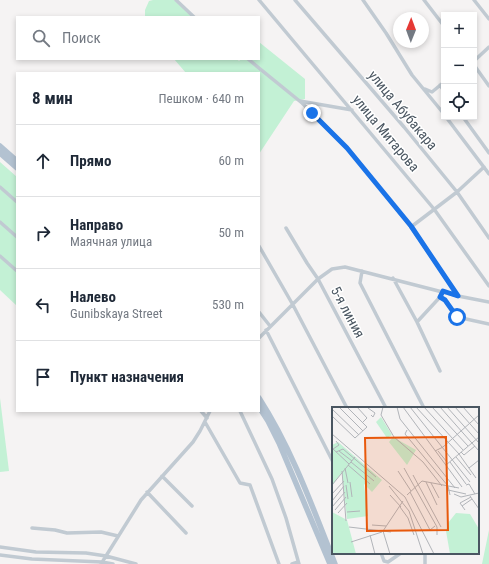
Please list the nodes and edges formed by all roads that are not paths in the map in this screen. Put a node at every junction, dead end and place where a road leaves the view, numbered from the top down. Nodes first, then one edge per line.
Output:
1 (176, 0) edge
2 (259, 0) edge
3 (295, 0) edge
4 (363, 0) edge
5 (424, 0) edge
6 (474, 0) edge
7 (193, 16) edge
8 (489, 19) edge
9 (441, 22) edge
10 (489, 47) edge
11 (477, 58) edge
12 (249, 60) edge
13 (477, 70) edge
14 (440, 85) edge
15 (421, 86) junction
16 (489, 86) edge
17 (299, 100) junction
18 (352, 110) junction
19 (441, 110) edge
20 (448, 120) edge
21 (465, 120) edge
22 (0, 146) edge
23 (0, 153) edge
24 (489, 153) edge
25 (16, 160) edge
26 (16, 167) edge
27 (484, 167) junction
28 (488, 172) edge
29 (0, 187) edge
30 (457, 192) junction
31 (16, 201) edge
32 (434, 209) junction
33 (0, 222) edge
34 (411, 226) junction
35 (286, 228) dead end
36 (16, 236) edge
37 (489, 238) edge
38 (260, 248) edge
39 (0, 256) edge
40 (16, 270) edge
41 (362, 271) junction
42 (393, 278) junction
43 (318, 279) junction
44 (489, 286) edge
45 (443, 291) junction
46 (458, 296) junction
47 (440, 297) junction
48 (489, 302) edge
49 (293, 305) junction
50 (260, 313) edge
51 (417, 322) junction
52 (489, 324) edge
53 (270, 326) junction
54 (266, 330) junction
55 (260, 337) edge
56 (440, 371) dead end
57 (260, 400) edge
58 (345, 407) edge
59 (385, 407) edge
60 (423, 407) edge
61 (260, 409) edge
62 (202, 412) edge
63 (210, 412) edge
64 (240, 412) edge
65 (206, 420) junction
66 (332, 460) edge
67 (162, 476) junction
68 (147, 492) junction
69 (192, 506) dead end
70 (32, 528) dead end
71 (186, 533) dead end
72 (118, 536) junction
73 (0, 547) edge
74 (381, 554) edge
75 (400, 554) edge
76 (0, 555) edge
77 (106, 556) junction
78 (102, 563) edge
79 (298, 563) edge
80 (113, 564) edge
81 (136, 564) edge
82 (279, 564) edge
83 (292, 564) edge
84 (330, 564) edge
85 (335, 564) edge

1 - 7 street
2 - 18 street, улица Митарова
3 - 30 street, улица Абубакара
4 - 15 street
5 - 9 street
6 - 8 street
10 - 11 street
12 - 17 street
13 - 16 street
14 - 15 street
15 - 19 street
17 - 18 street
17 - 34 street
18 - 32 street, улица Митарова
20 - 27 street
21 - 24 street
22 - 25 main road
23 - 26 main road
27 - 28 street
27 - 30 street
29 - 31 street
30 - 32 street
30 - 37 street, улица Абубакара
32 - 34 street
32 - 44 street, улица Митарова
33 - 36 street
34 - 46 street
35 - 43 street, 5-я линия
38 - 49 street
39 - 40 street
41 - 42 street
41 - 43 street
41 - 60 street
42 - 45 street
42 - 51 street
43 - 49 street
43 - 59 street, 5-я линия
45 - 46 street
45 - 47 street
46 - 48 street
47 - 51 street
47 - 52 street
49 - 53 street
49 - 58 street
50 - 53 street
51 - 56 street
53 - 54 street
54 - 55 street
54 - 66 street
57 - 85 main road
61 - 84 main road
62 - 65 street
63 - 65 street
64 - 79 street
65 - 67 street
65 - 82 street
67 - 68 street
67 - 69 street
68 - 71 street
68 - 72 street
70 - 72 street
72 - 77 street
73 - 77 street
74 - 75 street
76 - 78 street
77 - 78 street
77 - 81 street
78 - 80 street
79 - 83 street

